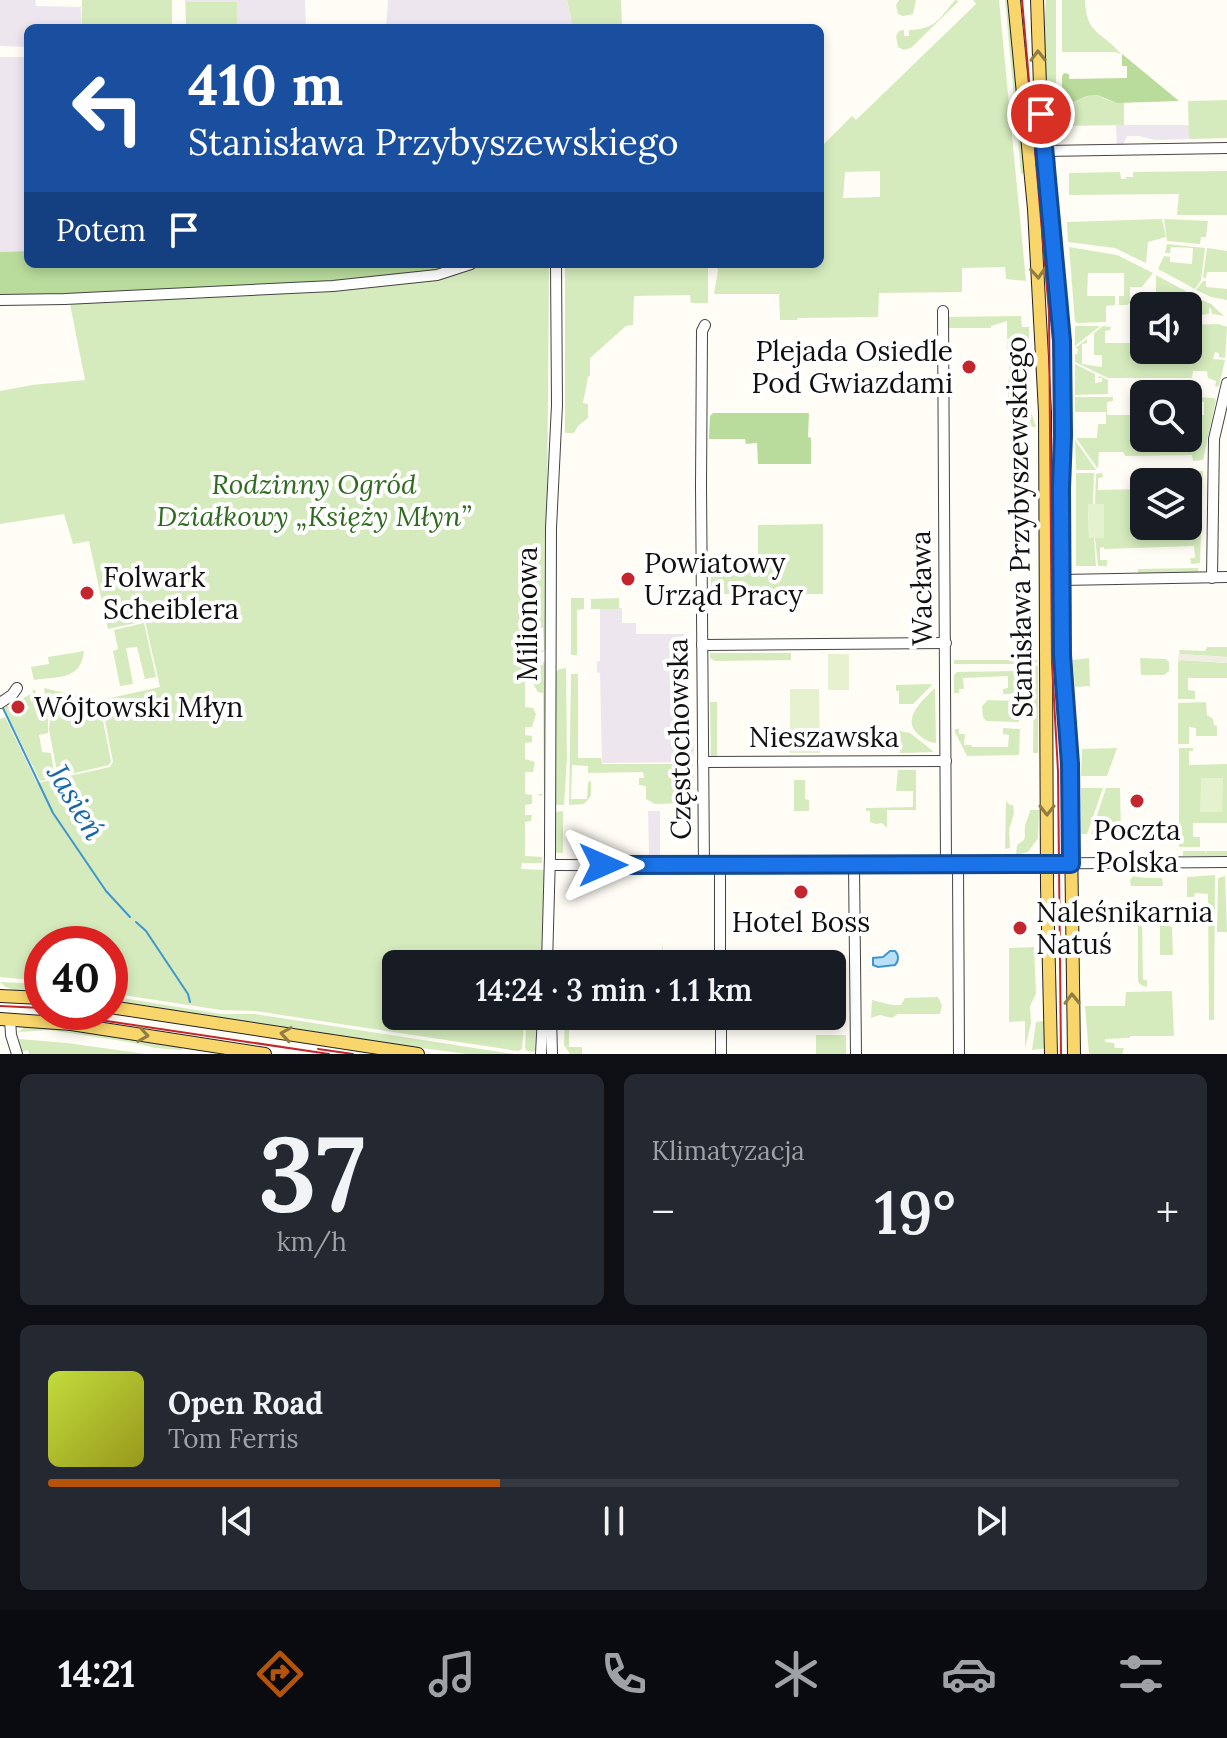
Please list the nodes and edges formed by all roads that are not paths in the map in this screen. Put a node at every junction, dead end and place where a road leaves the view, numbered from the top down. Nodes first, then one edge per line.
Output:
1 (1014, 0) edge
2 (1037, 0) edge
3 (1227, 148) edge
4 (1044, 151) junction
5 (459, 268) edge
6 (556, 268) edge
7 (0, 300) edge
8 (943, 311) dead end
9 (705, 325) dead end
10 (1227, 383) edge
11 (1227, 577) edge
12 (1212, 578) junction
13 (1061, 580) junction
14 (946, 643) junction
15 (702, 645) junction
16 (17, 688) dead end
17 (2, 702) edge
18 (946, 761) junction
19 (703, 762) junction
20 (1227, 862) edge
21 (1047, 864) junction
22 (1071, 864) junction
23 (550, 865) junction
24 (720, 865) junction
25 (704, 866) junction
26 (854, 866) junction
27 (952, 866) junction
28 (547, 950) edge
29 (720, 950) edge
30 (0, 996) edge
31 (24, 997) edge
32 (128, 1010) edge
33 (5, 1019) edge
34 (542, 1030) edge
35 (551, 1030) edge
36 (721, 1030) edge
37 (17, 1054) edge
38 (265, 1054) edge
39 (418, 1054) edge
40 (541, 1054) edge
41 (552, 1054) edge
42 (721, 1054) edge
43 (856, 1054) edge
44 (959, 1054) edge
45 (1051, 1054) edge
46 (1074, 1054) edge

1 -> 21 main road, Stanisława Przybyszewskiego
4 -> 2 main road, Stanisława Przybyszewskiego
3 - 4 street
4 - 13 main road, Stanisława Przybyszewskiego
5 - 7 street
6 - 23 street, Milionowa
8 - 14 street, Wacława
9 - 15 street, Częstochowska
10 - 12 street
11 - 12 street
12 - 13 street
13 - 22 main road, Stanisława Przybyszewskiego
14 - 15 street
14 - 18 street, Wacława
15 - 19 street, Częstochowska
16 - 17 street
18 - 19 street, Nieszawska
18 - 27 street, Wacława
19 - 25 street, Częstochowska
20 - 22 street
21 - 22 street
21 - 27 street
21 - 45 main road, Stanisława Przybyszewskiego
46 -> 22 main road, Stanisława Przybyszewskiego
23 - 25 street
23 - 28 street, Milionowa
24 - 25 street
24 - 26 street
24 - 29 street, Częstochowska
26 - 27 street
26 - 43 street
27 - 44 street, Wacława
30 - 31 main road
39 -> 32 main road
33 - 37 street
33 -> 38 main road
34 - 40 street
35 - 41 street
36 - 42 street

